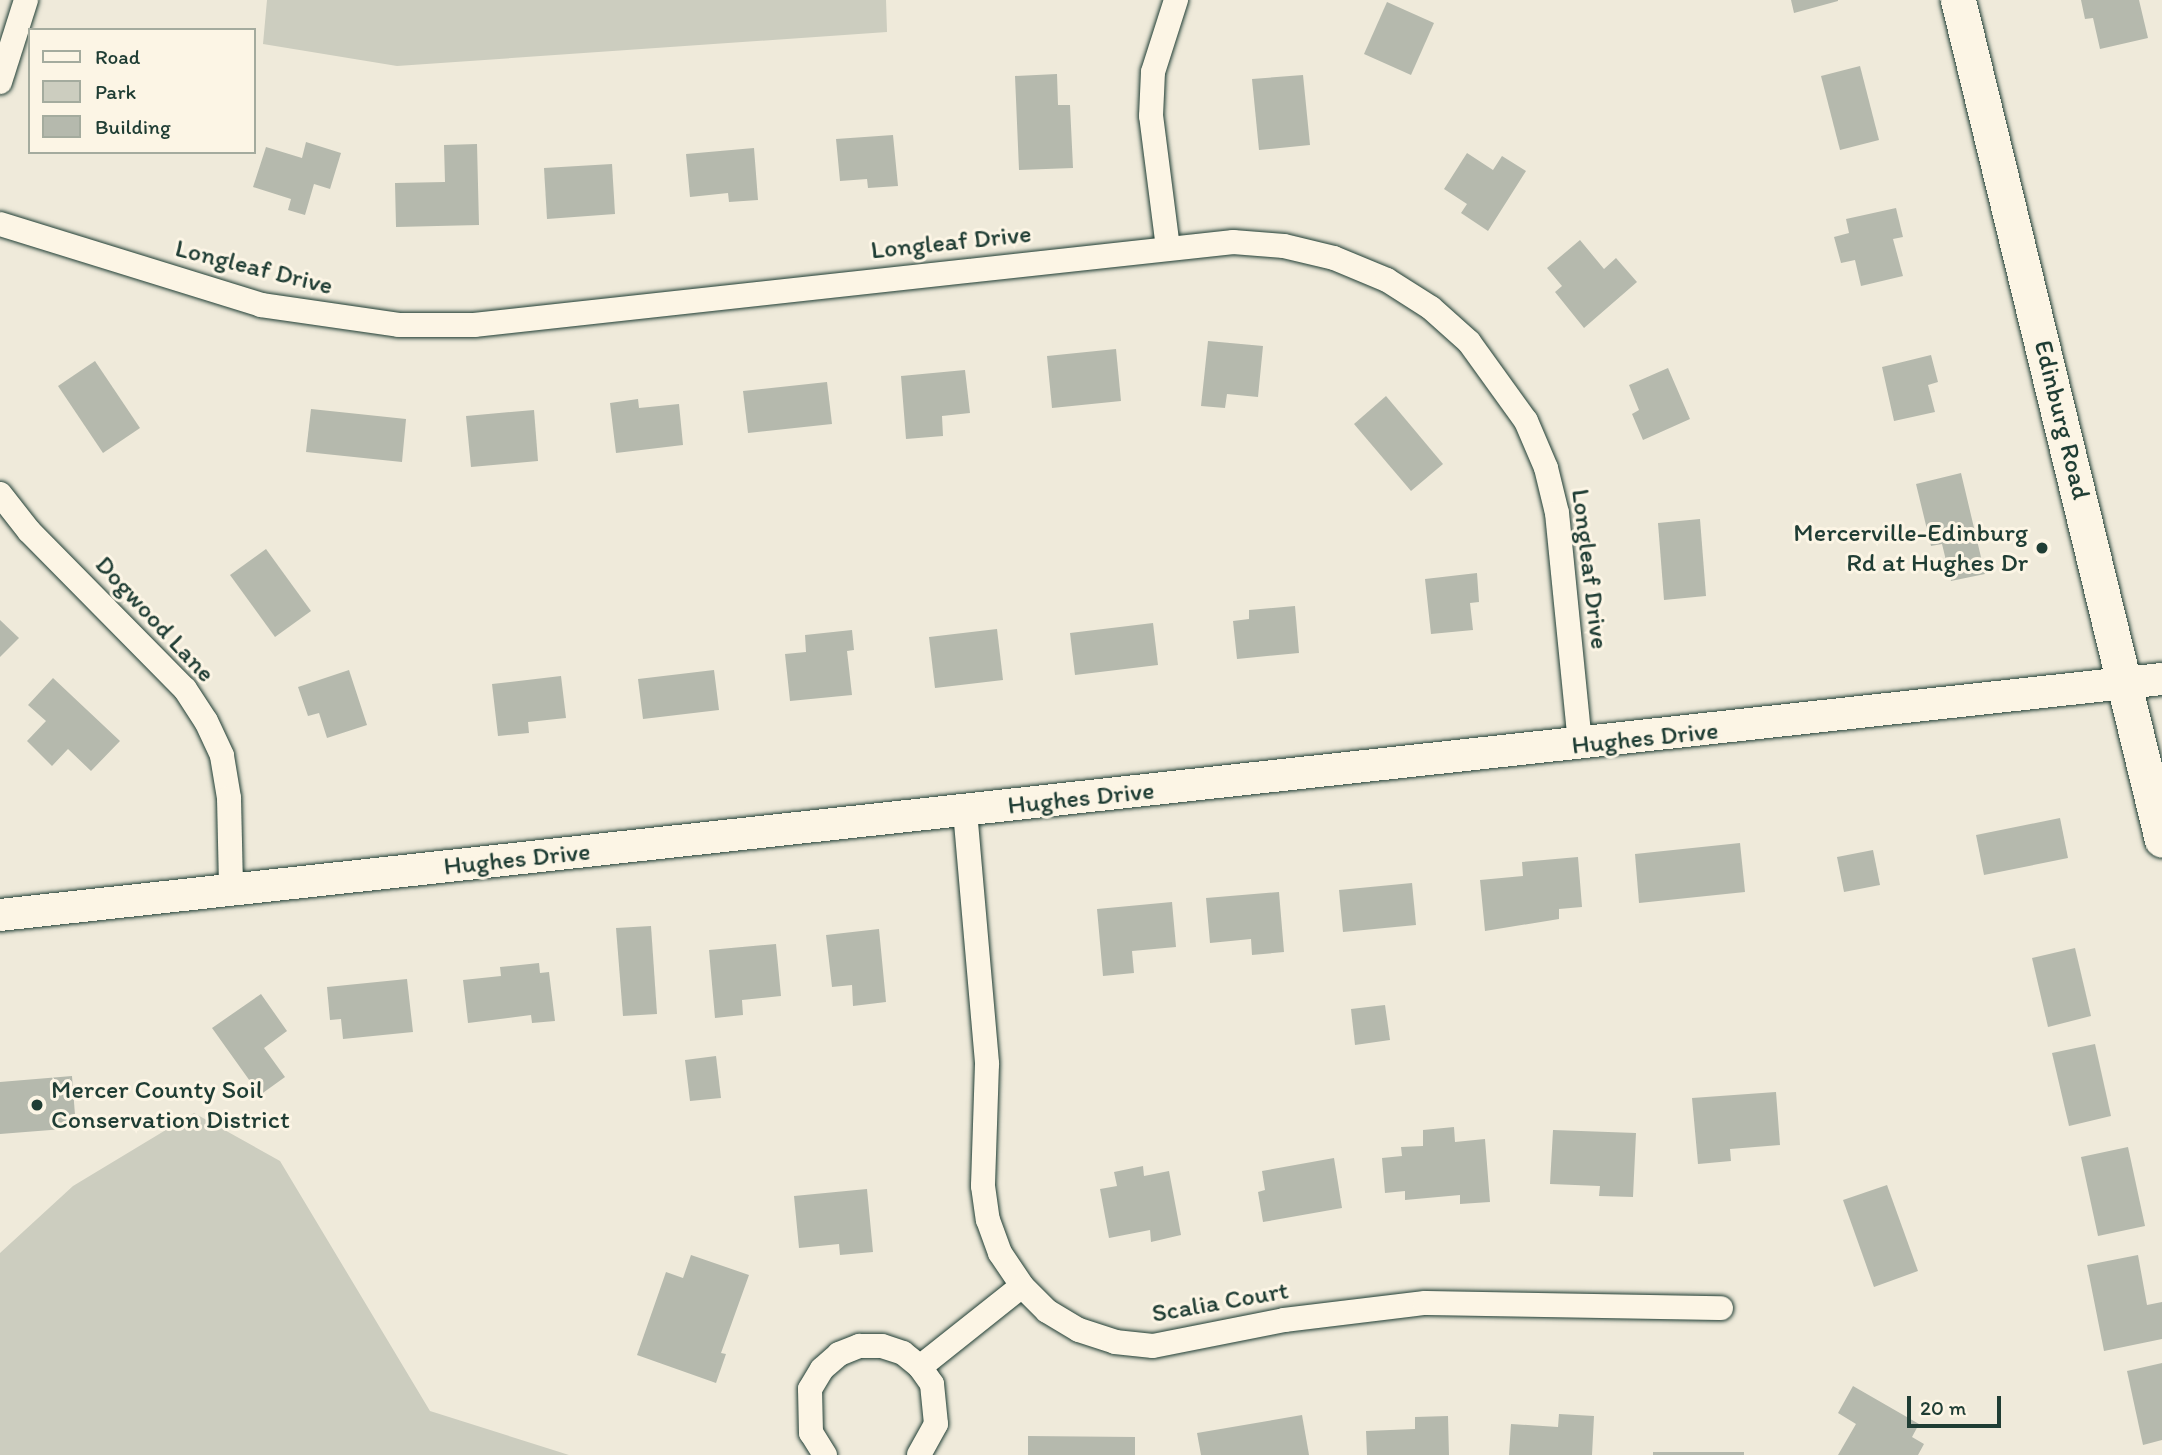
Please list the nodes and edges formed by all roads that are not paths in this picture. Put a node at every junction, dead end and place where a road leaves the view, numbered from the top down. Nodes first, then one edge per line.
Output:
1 (26, 0) edge
2 (1176, 0) edge
3 (1958, 0) edge
4 (0, 82) edge
5 (0, 224) edge
6 (1168, 248) junction
7 (0, 494) edge
8 (2162, 679) edge
9 (2126, 684) junction
10 (1580, 745) junction
11 (965, 811) junction
12 (2162, 840) edge
13 (231, 889) junction
14 (0, 915) edge
15 (1022, 1286) junction
16 (1721, 1308) dead end
17 (920, 1367) junction
18 (825, 1455) edge
19 (919, 1455) edge

1 - 4 street
2 - 6 street
3 - 9 main road, Edinburg Road
5 - 6 street, Longleaf Drive
6 - 10 street, Longleaf Drive
7 - 13 street, Dogwood Lane
8 - 9 street, Hughes Drive
9 - 10 street, Hughes Drive
9 - 12 main road, Edinburg Road
10 - 11 street, Hughes Drive
11 - 13 street, Hughes Drive
11 - 15 street, Scalia Court
13 - 14 street, Hughes Drive
15 - 16 street, Scalia Court
15 - 17 street
17 - 18 street
17 - 19 street

